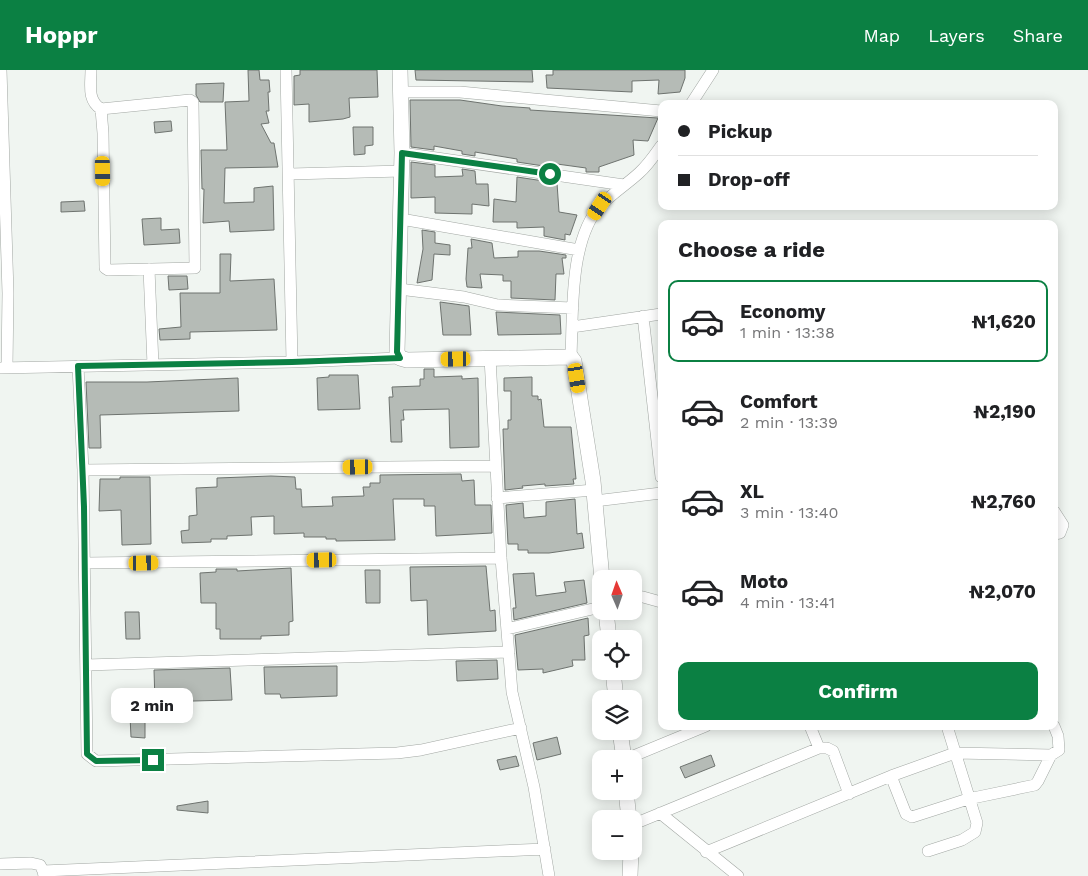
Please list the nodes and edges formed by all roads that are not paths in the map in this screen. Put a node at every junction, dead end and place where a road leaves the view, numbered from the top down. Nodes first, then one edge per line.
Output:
1 (1, 70) edge
2 (91, 70) edge
3 (286, 70) edge
4 (400, 70) edge
5 (712, 70) edge
6 (401, 92) junction
7 (693, 100) edge
8 (101, 109) junction
9 (658, 111) edge
10 (658, 150) edge
11 (402, 153) junction
12 (402, 171) junction
13 (290, 174) junction
14 (624, 185) junction
15 (401, 219) junction
16 (579, 250) junction
17 (149, 269) junction
18 (399, 289) junction
19 (573, 308) junction
20 (658, 314) edge
21 (643, 316) junction
22 (572, 326) junction
23 (571, 357) junction
24 (400, 358) junction
25 (490, 358) junction
26 (292, 362) junction
27 (153, 365) junction
28 (78, 366) junction
29 (4, 367) edge
30 (658, 437) edge
31 (496, 466) junction
32 (83, 470) junction
33 (658, 492) edge
34 (595, 496) junction
35 (497, 498) junction
36 (1058, 517) edge
37 (1058, 533) edge
38 (501, 558) junction
39 (85, 564) junction
40 (601, 570) edge
41 (642, 596) edge
42 (658, 601) edge
43 (592, 609) edge
44 (507, 629) junction
45 (509, 652) junction
46 (86, 665) junction
47 (521, 728) junction
48 (812, 730) edge
49 (948, 730) edge
50 (1055, 730) edge
51 (679, 731) edge
52 (819, 748) junction
53 (642, 750) edge
54 (955, 753) junction
55 (1050, 755) junction
56 (891, 776) junction
57 (849, 794) junction
58 (968, 799) junction
59 (660, 813) junction
60 (642, 821) edge
61 (545, 849) junction
62 (928, 851) dead end
63 (706, 852) junction
64 (631, 860) edge
65 (0, 864) edge
66 (180, 870) edge
67 (43, 873) edge
68 (548, 876) edge
69 (630, 876) edge
70 (738, 876) edge

1 - 29 street
2 - 8 street
3 - 13 street
4 - 6 street
5 - 7 street
6 - 9 street
6 - 11 street
8 - 17 street
8 - 17 street
10 - 14 street
11 - 12 street
11 - 14 street
12 - 13 street
12 - 15 street
13 - 26 street
14 - 16 street
15 - 16 street
15 - 18 street
16 - 19 street
17 - 27 street
18 - 19 street
18 - 24 street
19 - 22 street
20 - 21 street
21 - 22 street
21 - 30 street
22 - 23 street
23 - 25 street
23 - 34 street
24 - 25 street
24 - 26 street
25 - 31 street
26 - 27 street
27 - 28 street
28 - 29 street
28 - 32 street
31 - 32 street
31 - 35 street
32 - 39 street
33 - 34 street
34 - 35 street
34 - 40 street
35 - 38 street
36 - 37 street
38 - 39 street
38 - 44 street
39 - 46 street
41 - 42 street
43 - 44 street
44 - 45 street
45 - 46 street
45 - 47 street
46 - 47 street
47 - 61 street
48 - 52 street
49 - 54 street
50 - 55 street
51 - 53 street
52 - 57 street
52 - 59 street
54 - 55 street
54 - 56 street
54 - 58 street
55 - 58 street
56 - 57 street
56 - 58 street
57 - 63 street
58 - 62 street
59 - 60 street
59 - 63 street
61 - 66 street
61 - 68 street
63 - 70 street
64 - 69 street
65 - 67 street
66 - 67 street

